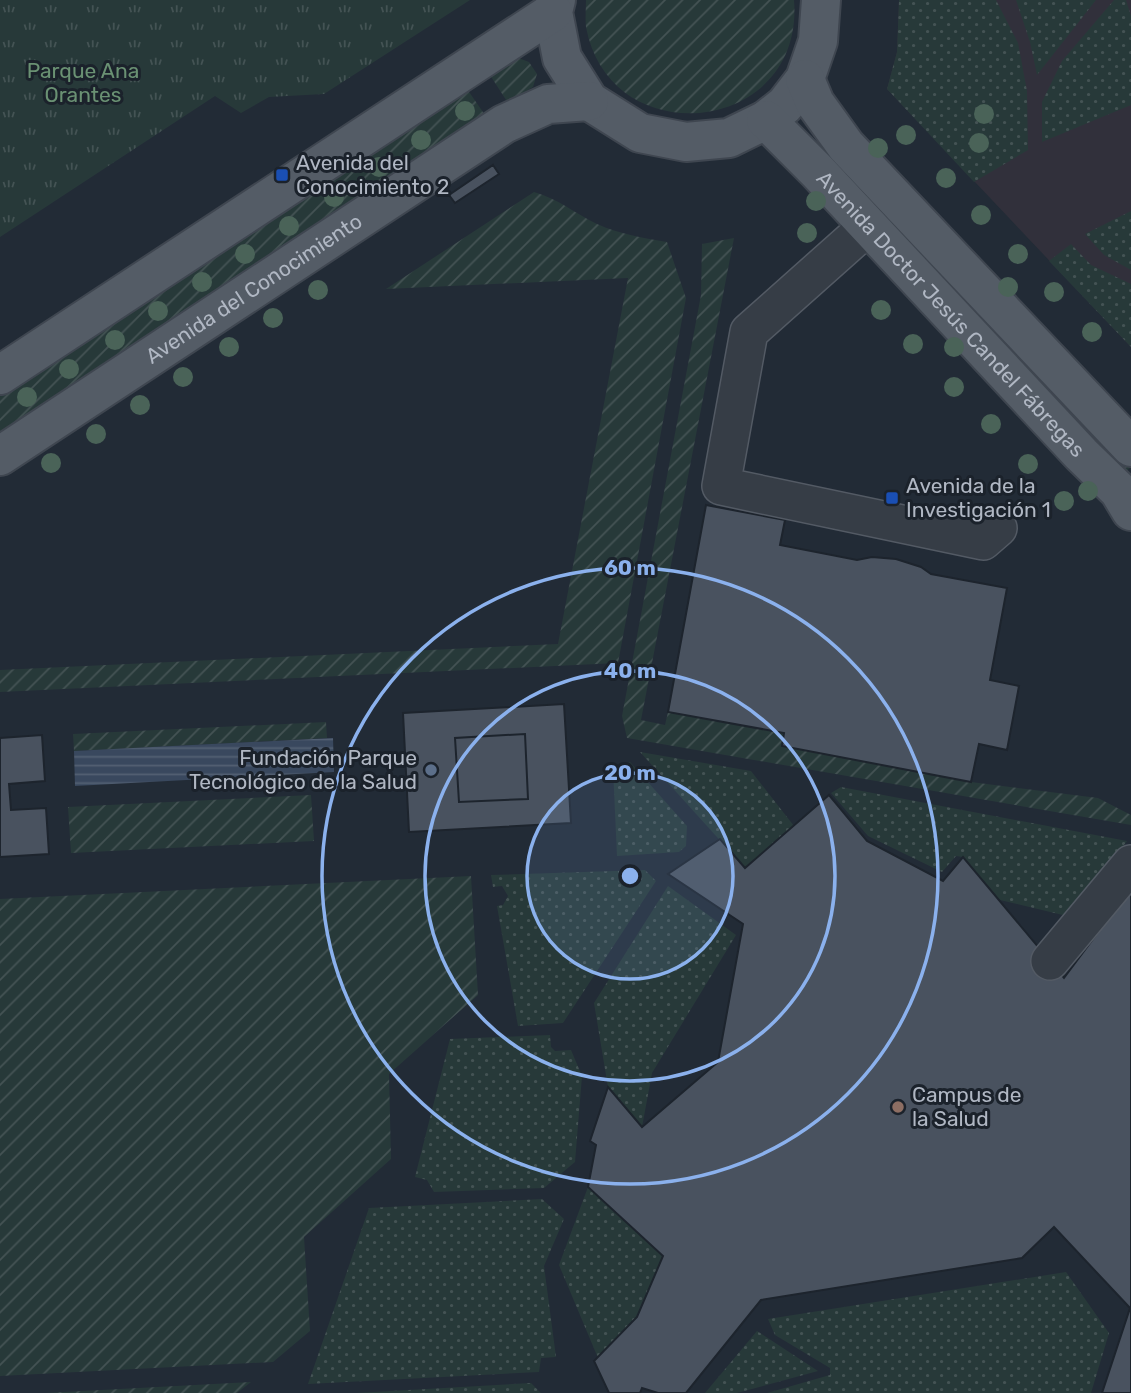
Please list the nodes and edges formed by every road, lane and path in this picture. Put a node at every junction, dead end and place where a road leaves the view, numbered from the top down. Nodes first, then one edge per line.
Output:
1 (821, 0) edge
2 (555, 6) edge
3 (805, 79) junction
4 (589, 101) junction
5 (766, 120) junction
6 (896, 199) junction
7 (867, 227) junction
8 (0, 375) edge
9 (1131, 447) edge
10 (0, 456) edge
11 (1131, 511) edge
12 (998, 528) dead end
13 (1131, 864) edge
14 (1050, 961) dead end

1 - 3 main road
2 - 4 main road
2 - 8 main road
3 - 5 main road
3 - 6 main road, Avenida Doctor Jesús Candel Fábregas
4 - 5 main road
4 - 10 main road, Avenida del Conocimiento
5 - 7 main road, Avenida Doctor Jesús Candel Fábregas
6 - 7 main road
6 - 9 main road, Avenida Doctor Jesús Candel Fábregas
7 - 11 main road, Avenida Doctor Jesús Candel Fábregas
7 - 12 lane
13 - 14 lane

